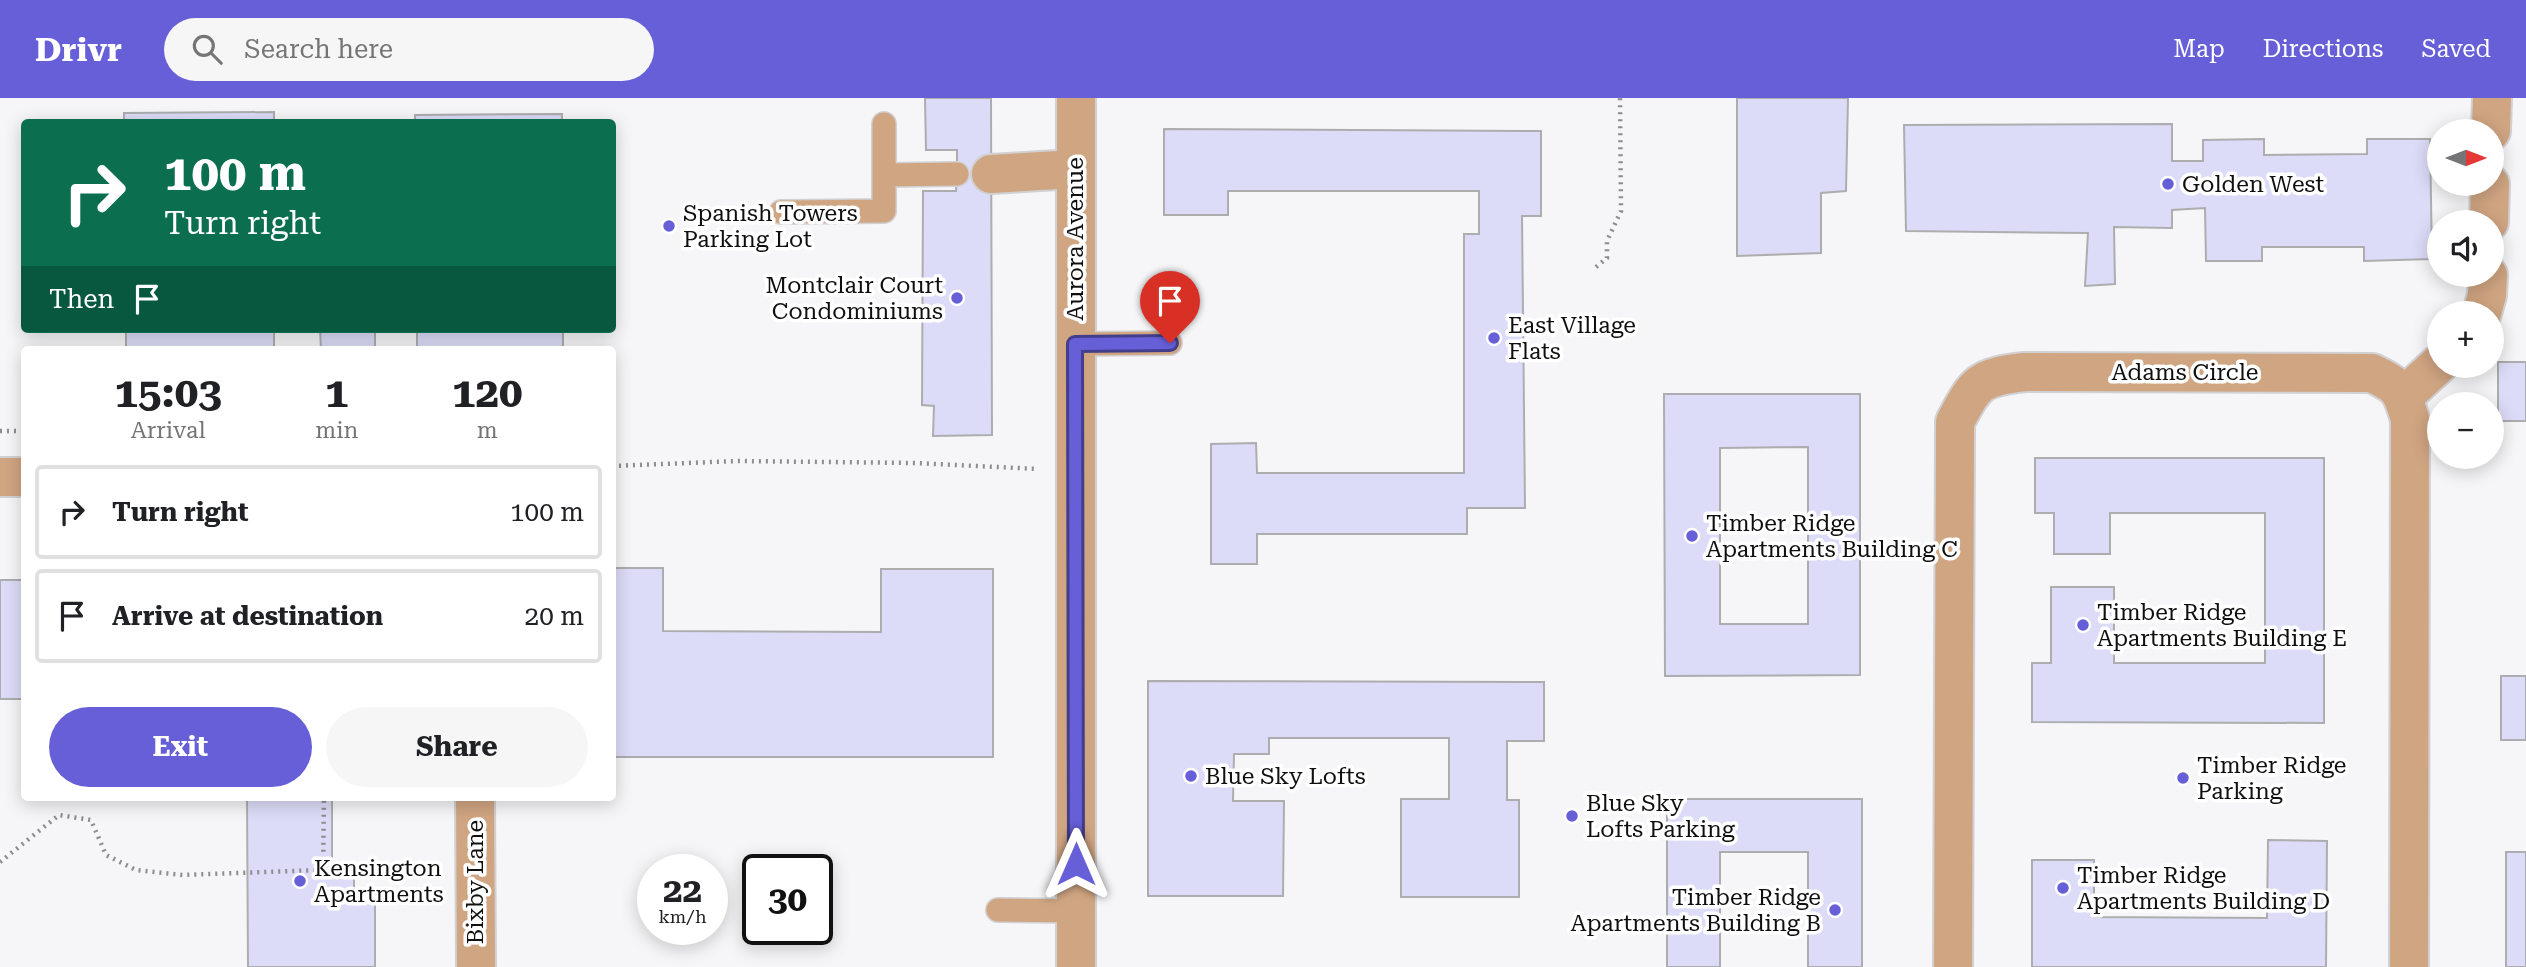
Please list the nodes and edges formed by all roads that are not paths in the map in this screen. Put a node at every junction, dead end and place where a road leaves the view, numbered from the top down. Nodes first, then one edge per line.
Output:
1 (1076, 98) edge
2 (2492, 98) edge
3 (2491, 119) edge
4 (884, 124) dead end
5 (1075, 169) junction
6 (974, 174) joint
7 (884, 175) junction
8 (781, 212) dead end
9 (1170, 343) dead end
10 (1075, 344) junction
11 (2427, 375) edge
12 (2403, 397) junction
13 (0, 477) edge
14 (21, 477) edge
15 (475, 801) edge
16 (998, 910) dead end
17 (1076, 911) junction
18 (476, 967) edge
19 (1076, 967) edge
20 (1953, 967) edge
21 (2409, 967) edge

1 - 5 street, Aurora Avenue
2 - 3 street
4 - 7 lane
5 - 6 street
5 - 10 street, Aurora Avenue
6 - 7 lane
7 - 8 lane
9 - 10 lane
10 - 17 street, Aurora Avenue
11 - 12 street
12 - 20 street, Adams Circle
12 - 21 street
13 - 14 street
15 - 18 street, Bixby Lane
16 - 17 lane
17 - 19 street, Aurora Avenue

